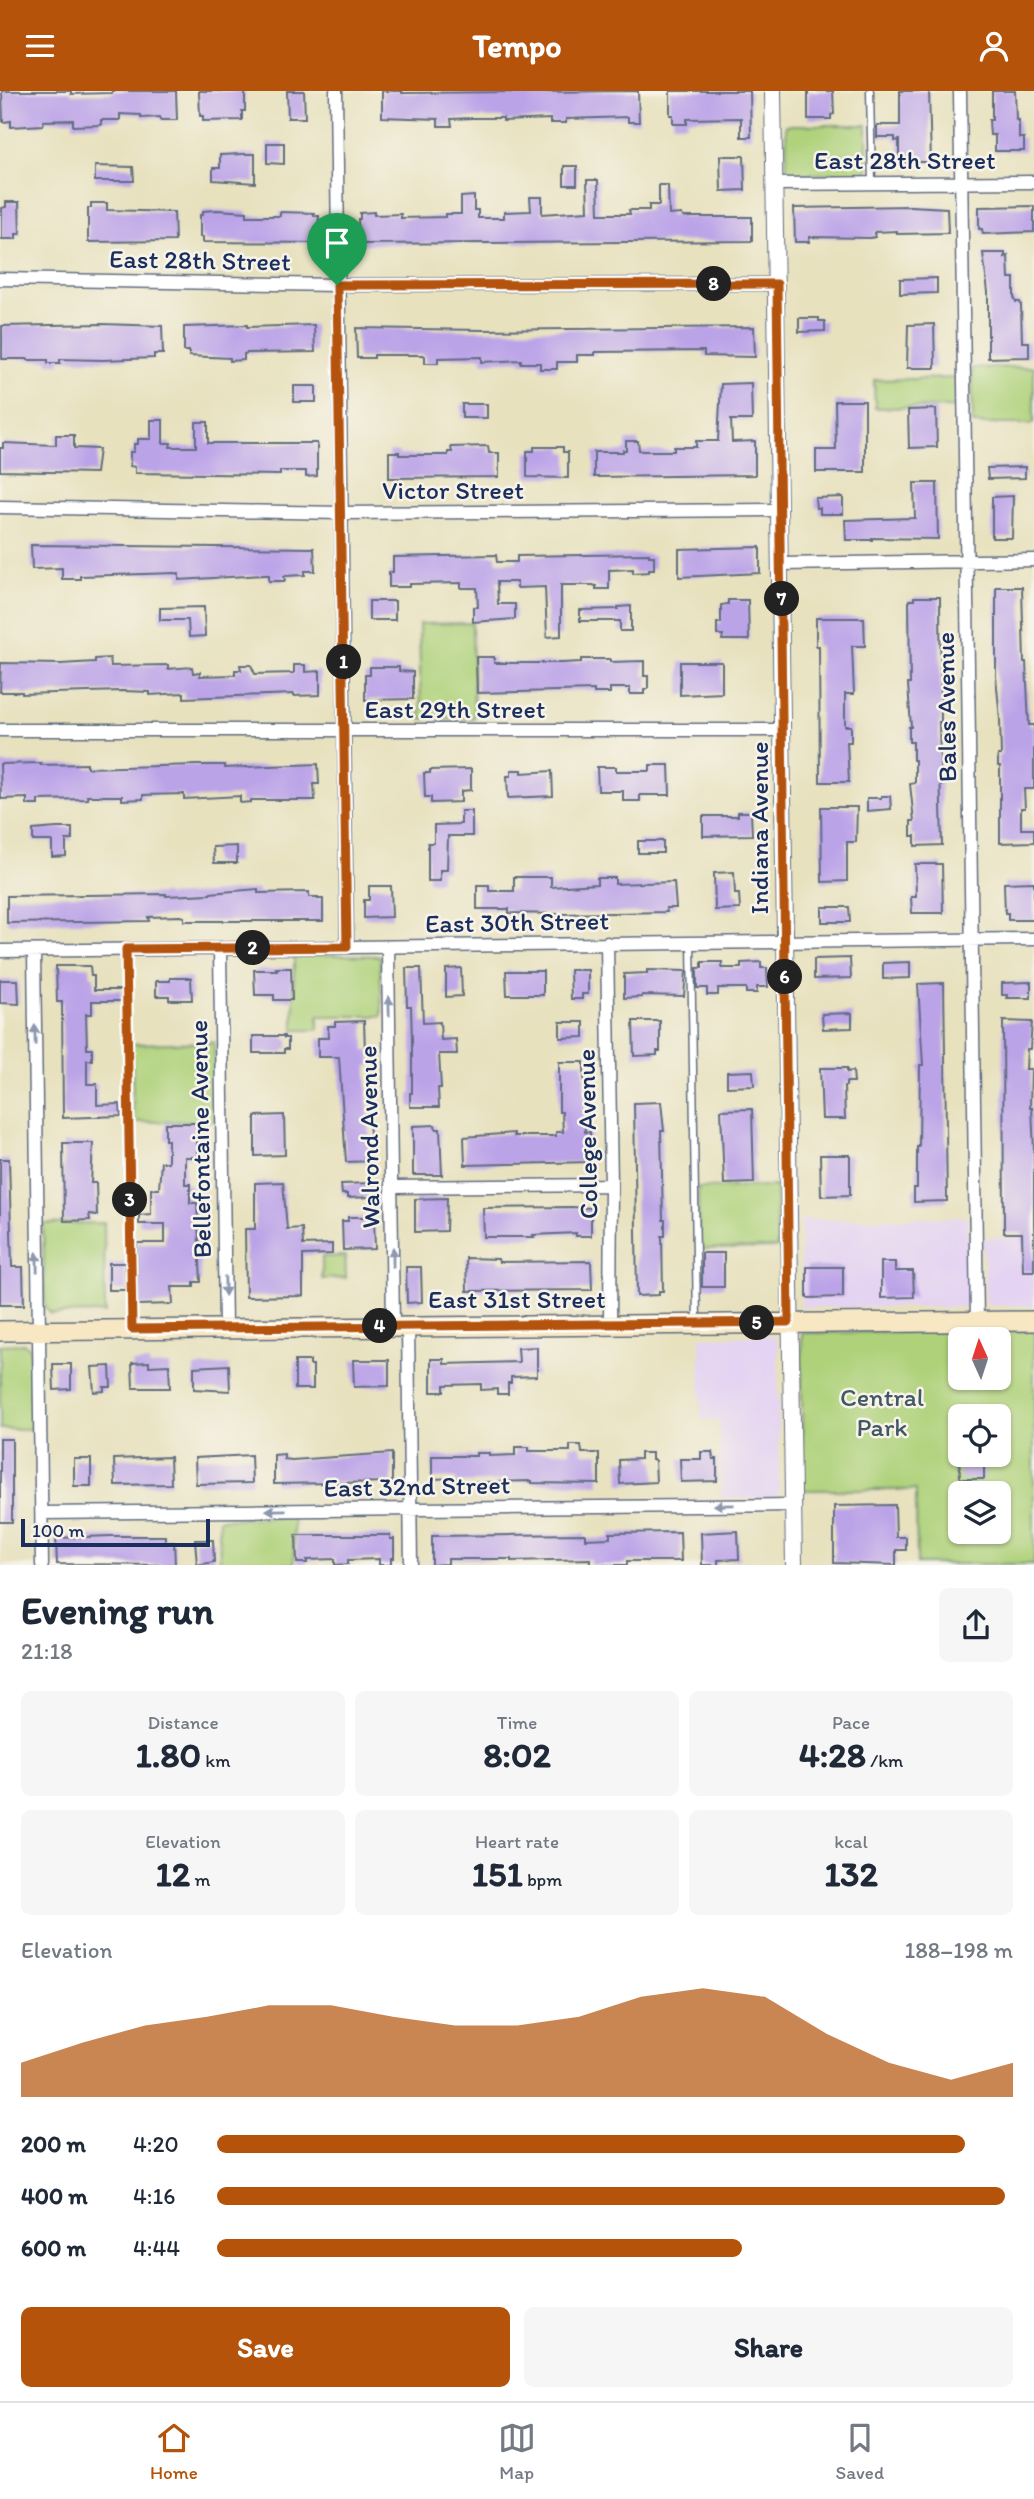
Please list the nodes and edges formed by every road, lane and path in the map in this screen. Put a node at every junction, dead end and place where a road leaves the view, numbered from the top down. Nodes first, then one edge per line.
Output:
1 (336, 91) edge
2 (773, 91) edge
3 (870, 91) edge
4 (960, 91) edge
5 (961, 182) junction
6 (1034, 182) edge
7 (872, 183) junction
8 (776, 184) junction
9 (0, 279) edge
10 (777, 284) junction
11 (337, 285) junction
12 (0, 507) edge
13 (780, 510) junction
14 (342, 513) junction
15 (1034, 560) edge
16 (967, 562) junction
17 (781, 563) junction
18 (0, 730) edge
19 (783, 730) junction
20 (344, 731) junction
21 (1034, 939) edge
22 (972, 940) junction
23 (691, 942) junction
24 (607, 943) junction
25 (784, 943) junction
26 (347, 947) junction
27 (388, 947) junction
28 (220, 948) junction
29 (126, 949) junction
30 (0, 951) edge
31 (34, 951) junction
32 (611, 1185) junction
33 (393, 1187) junction
34 (1034, 1321) edge
35 (789, 1322) junction
36 (977, 1322) junction
37 (697, 1324) junction
38 (610, 1325) junction
39 (401, 1326) junction
40 (132, 1329) junction
41 (225, 1329) junction
42 (38, 1330) junction
43 (0, 1331) edge
44 (793, 1505) junction
45 (410, 1508) junction
46 (42, 1513) junction
47 (42, 1565) edge
48 (411, 1565) edge
49 (794, 1565) edge

1 - 11 street
2 - 8 street, Indiana Avenue
3 - 7 lane
4 - 5 street, Bales Avenue
5 - 6 street, East 28th Street
5 - 7 street, East 28th Street
5 - 16 street, Bales Avenue
7 - 8 street, East 28th Street
8 - 10 street, Indiana Avenue
9 - 11 street, East 28th Street
10 - 11 street, East 28th Street
10 - 13 street, Indiana Avenue
11 - 14 street
12 - 14 street, Victor Street
13 - 14 street, Victor Street
13 - 17 street, Indiana Avenue
14 - 20 street
15 - 16 street
16 - 17 street
16 - 22 street, Bales Avenue
17 - 19 street, Indiana Avenue
18 - 20 street, East 29th Street
19 - 20 street, East 29th Street
19 - 25 street, Indiana Avenue
20 - 26 street
21 - 22 street, East 30th Street
22 - 25 street, East 30th Street
22 - 36 street, Bales Avenue
23 - 24 street, East 30th Street
23 - 25 street, East 30th Street
23 - 37 lane
24 - 27 street, East 30th Street
24 - 32 street, College Avenue
25 - 35 street, Indiana Avenue
26 - 27 street, East 30th Street
26 - 28 street, East 30th Street
33 -> 27 street, Walrond Avenue
28 - 29 street, East 30th Street
28 -> 41 street, Bellefontaine Avenue
29 - 31 street, East 30th Street
29 - 40 lane
30 - 31 street, East 30th Street
42 -> 31 street
32 - 33 street
32 - 38 street, College Avenue
39 -> 33 street, Walrond Avenue
34 - 36 main road, East 31st Street
35 - 36 main road, East 31st Street
35 - 37 main road, East 31st Street
35 - 44 street, Indiana Avenue
37 - 38 main road, East 31st Street
38 - 39 main road, East 31st Street
39 - 41 main road, East 31st Street
39 - 45 street, Walrond Avenue
40 - 41 main road, East 31st Street
40 - 42 main road, East 31st Street
42 - 43 main road, East 31st Street
42 - 46 street
44 -> 45 street, East 32nd Street
44 - 49 street, Indiana Avenue
45 -> 46 street, East 32nd Street
45 - 48 street, Walrond Avenue
46 - 47 street

